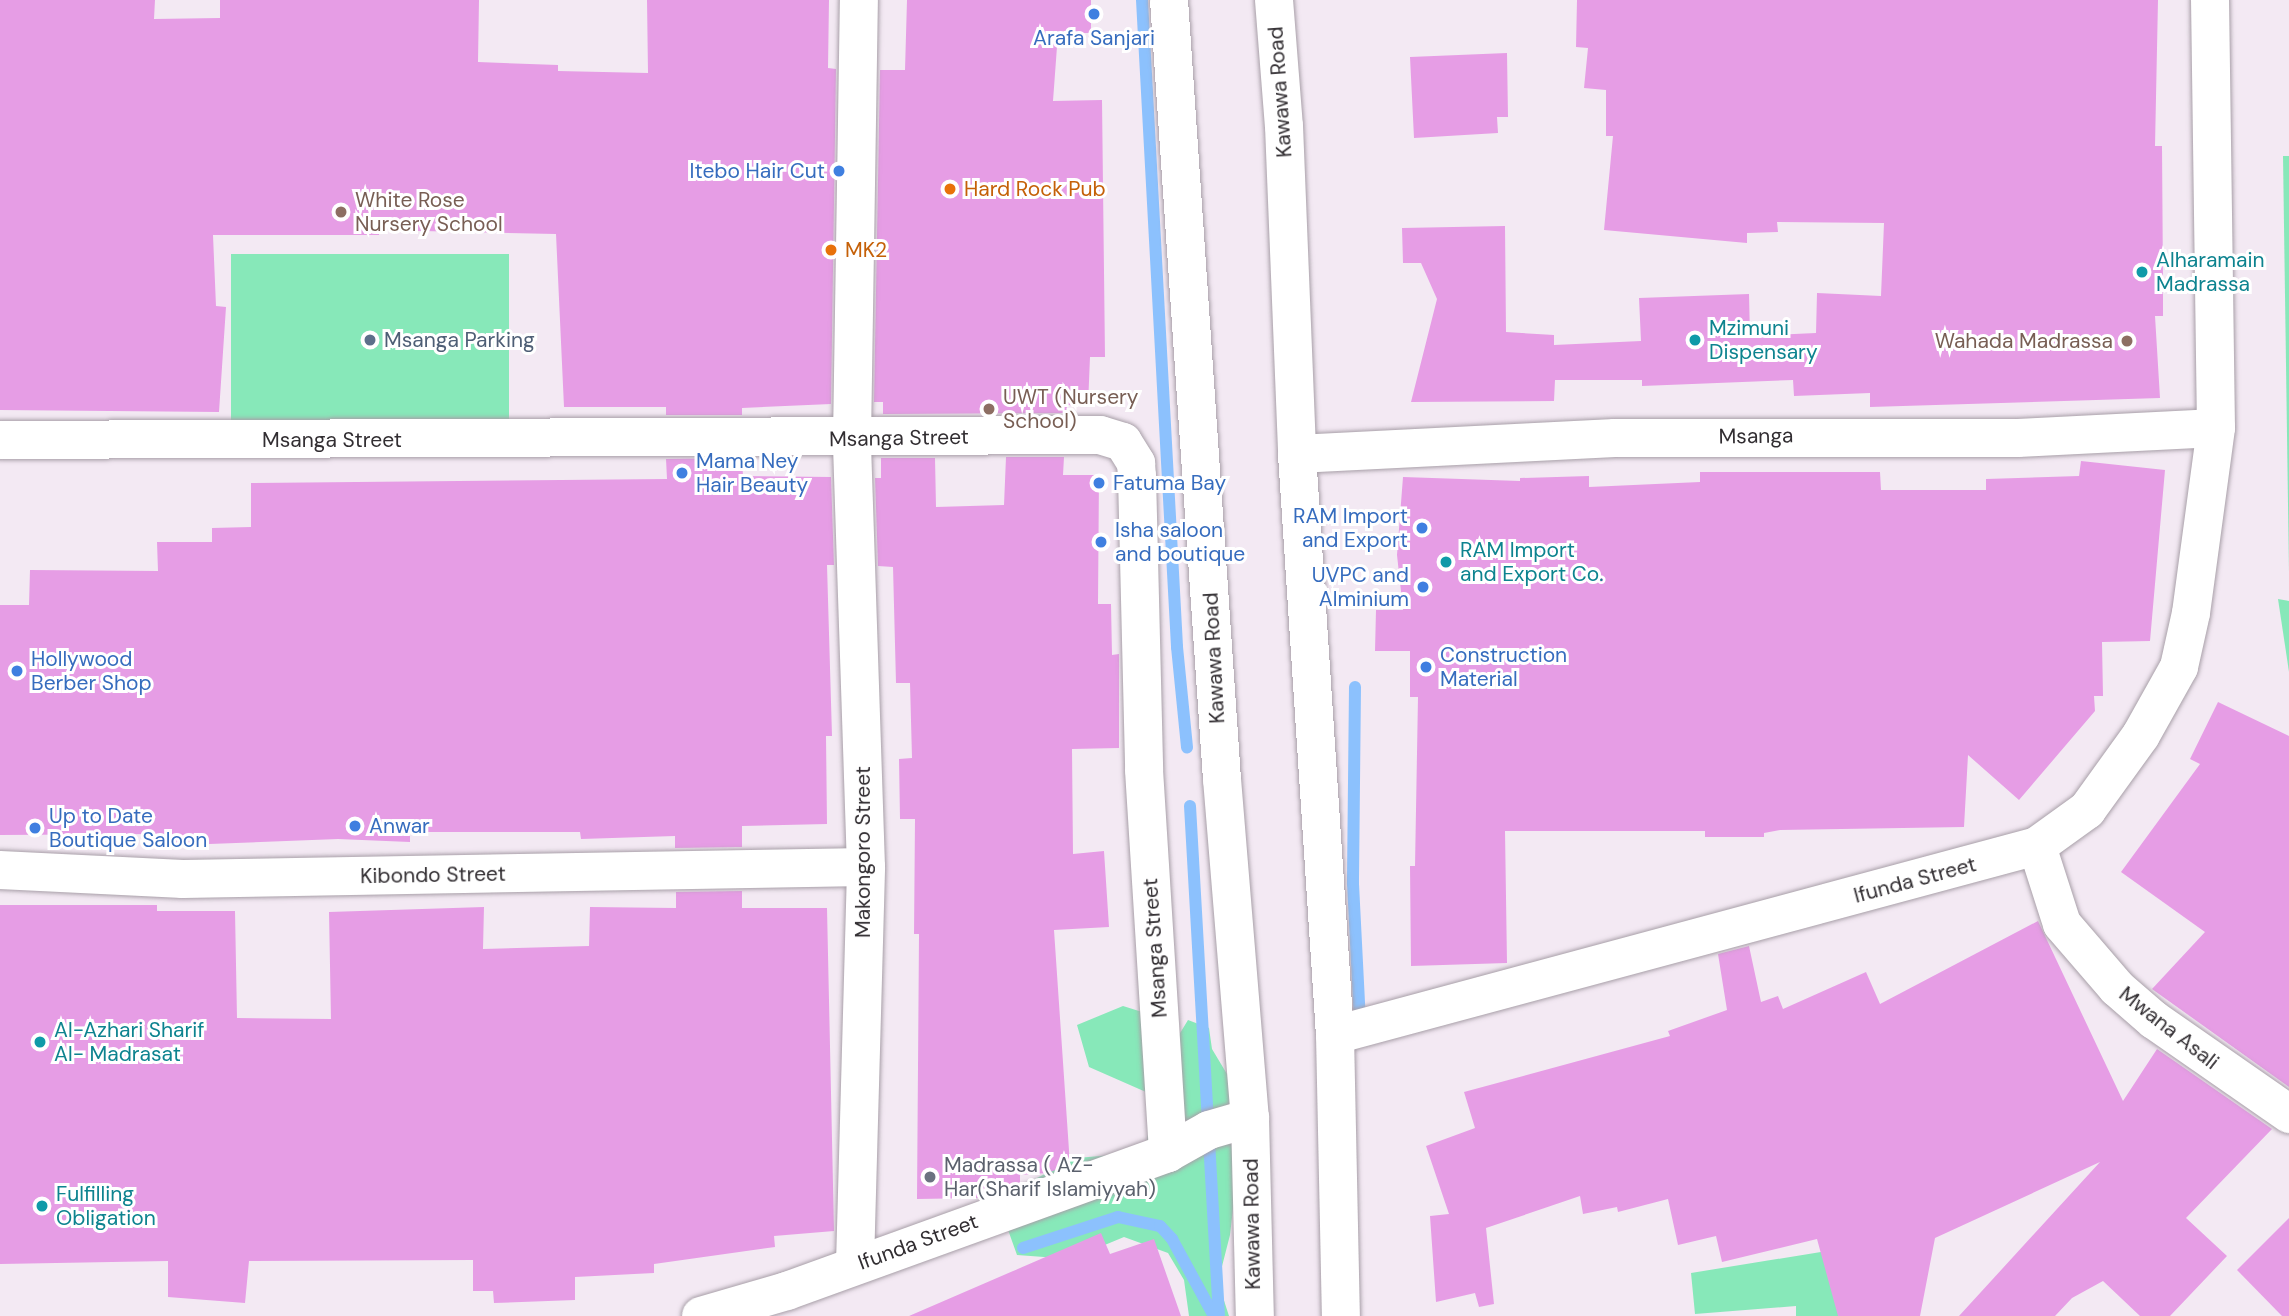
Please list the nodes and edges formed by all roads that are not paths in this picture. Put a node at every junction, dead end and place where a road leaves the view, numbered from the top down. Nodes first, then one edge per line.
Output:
1 (859, 0) edge
2 (1169, 0) edge
3 (1273, 0) edge
4 (2210, 0) edge
5 (2216, 428) junction
6 (852, 439) junction
7 (0, 440) edge
8 (1297, 454) junction
9 (2037, 846) junction
10 (866, 867) junction
11 (0, 870) edge
12 (1335, 1035) junction
13 (2289, 1114) edge
14 (1250, 1118) junction
15 (1168, 1153) junction
16 (855, 1264) junction
17 (701, 1316) edge
18 (1255, 1316) edge
19 (1341, 1316) edge

1 - 6 street, Makongoro Street
2 - 14 street, Kawawa Road
3 - 8 street, Kawawa Road
4 - 5 street, Ifunda Street
5 - 8 street, Msanga
5 - 9 street, Ifunda Street
6 - 7 street, Msanga Street
6 - 10 street, Makongoro Street
6 - 15 street, Msanga Street
8 - 12 street, Kawawa Road
9 - 12 street, Ifunda Street
9 - 13 street, Mwana Asali
10 - 11 street, Kibondo Street
10 - 16 street, Makongoro Street
12 - 19 street, Kawawa Road
14 - 15 street, Ifunda Street
14 - 18 street, Kawawa Road
15 - 16 street, Ifunda Street
16 - 17 street, Ifunda Street

